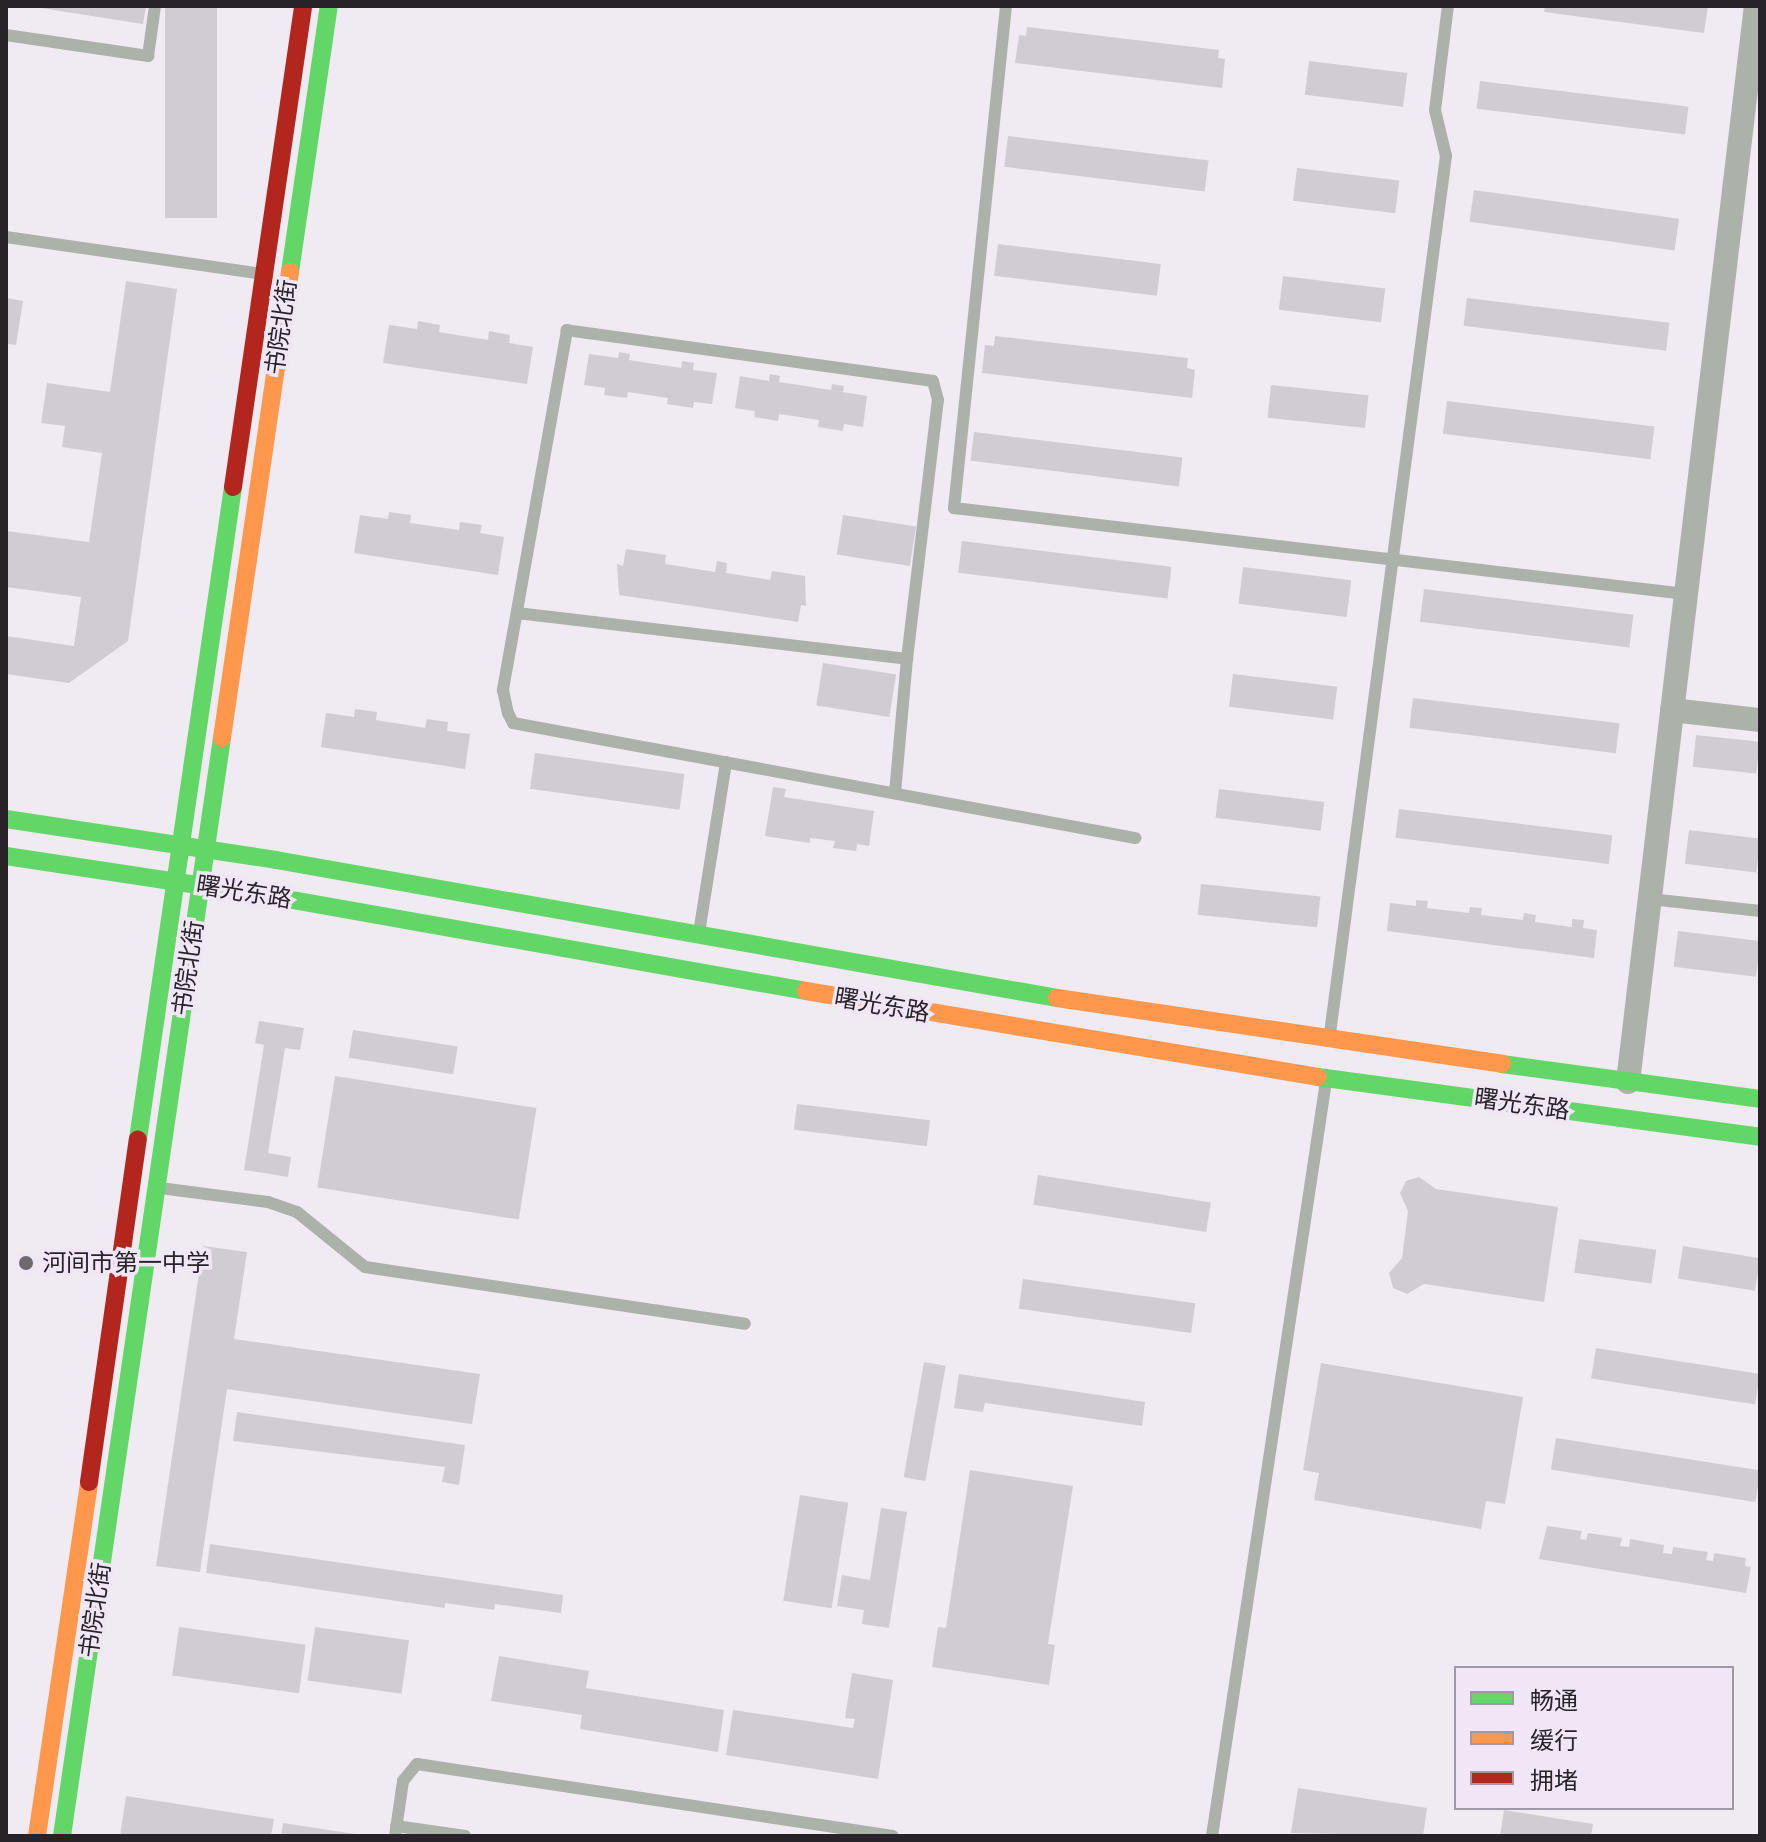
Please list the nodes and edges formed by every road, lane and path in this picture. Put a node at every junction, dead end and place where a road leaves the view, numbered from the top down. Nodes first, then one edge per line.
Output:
1 (155, 6) edge
2 (303, 6) edge
3 (329, 6) edge
4 (1006, 6) edge
5 (1448, 6) edge
6 (1756, 6) edge
7 (6, 35) edge
8 (6, 237) edge
9 (263, 274) junction
10 (1392, 559) junction
11 (1686, 594) junction
12 (517, 613) junction
13 (907, 659) junction
14 (1672, 710) junction
15 (1760, 720) edge
16 (726, 762) junction
17 (895, 793) junction
18 (6, 819) edge
19 (1135, 838) dead end
20 (180, 845) junction
21 (205, 849) junction
22 (6, 856) edge
23 (175, 882) junction
24 (200, 885) junction
25 (1650, 899) junction
26 (1760, 911) edge
27 (698, 935) junction
28 (1329, 1041) junction
29 (1327, 1078) junction
30 (1628, 1082) junction
31 (1760, 1099) edge
32 (1760, 1137) edge
33 (156, 1188) junction
34 (745, 1324) dead end
35 (396, 1831) edge
36 (37, 1836) edge
37 (62, 1836) edge
38 (465, 1836) edge
39 (893, 1836) edge
40 (1212, 1836) edge

1 - 7 lane
2 - 9 street, 书院北街
3 - 21 street, 书院北街
4 - 10 lane
5 - 10 lane
6 - 11 street
8 - 9 lane
9 - 20 street, 书院北街
10 - 11 lane
10 - 28 lane
11 - 14 street
12 - 13 lane
12 - 13 lane
12 - 16 lane
13 - 17 lane
14 - 15 street
14 - 25 street
16 - 17 lane
16 - 27 lane
17 - 19 lane
18 - 20 street, 曙光东路
20 - 21 street, 曙光东路
20 - 23 street, 书院北街
21 - 24 street, 书院北街
21 - 27 street, 曙光东路
22 - 23 street, 曙光东路
23 - 24 street, 曙光东路
23 - 36 street, 书院北街
24 - 29 street, 曙光东路
24 - 33 street, 书院北街
25 - 26 lane
25 - 30 street
27 - 28 street, 曙光东路
28 - 30 street, 曙光东路
29 - 32 street, 曙光东路
29 - 40 lane
30 - 31 street, 曙光东路
33 - 34 lane
33 - 37 street, 书院北街
35 - 38 lane
35 - 39 lane

